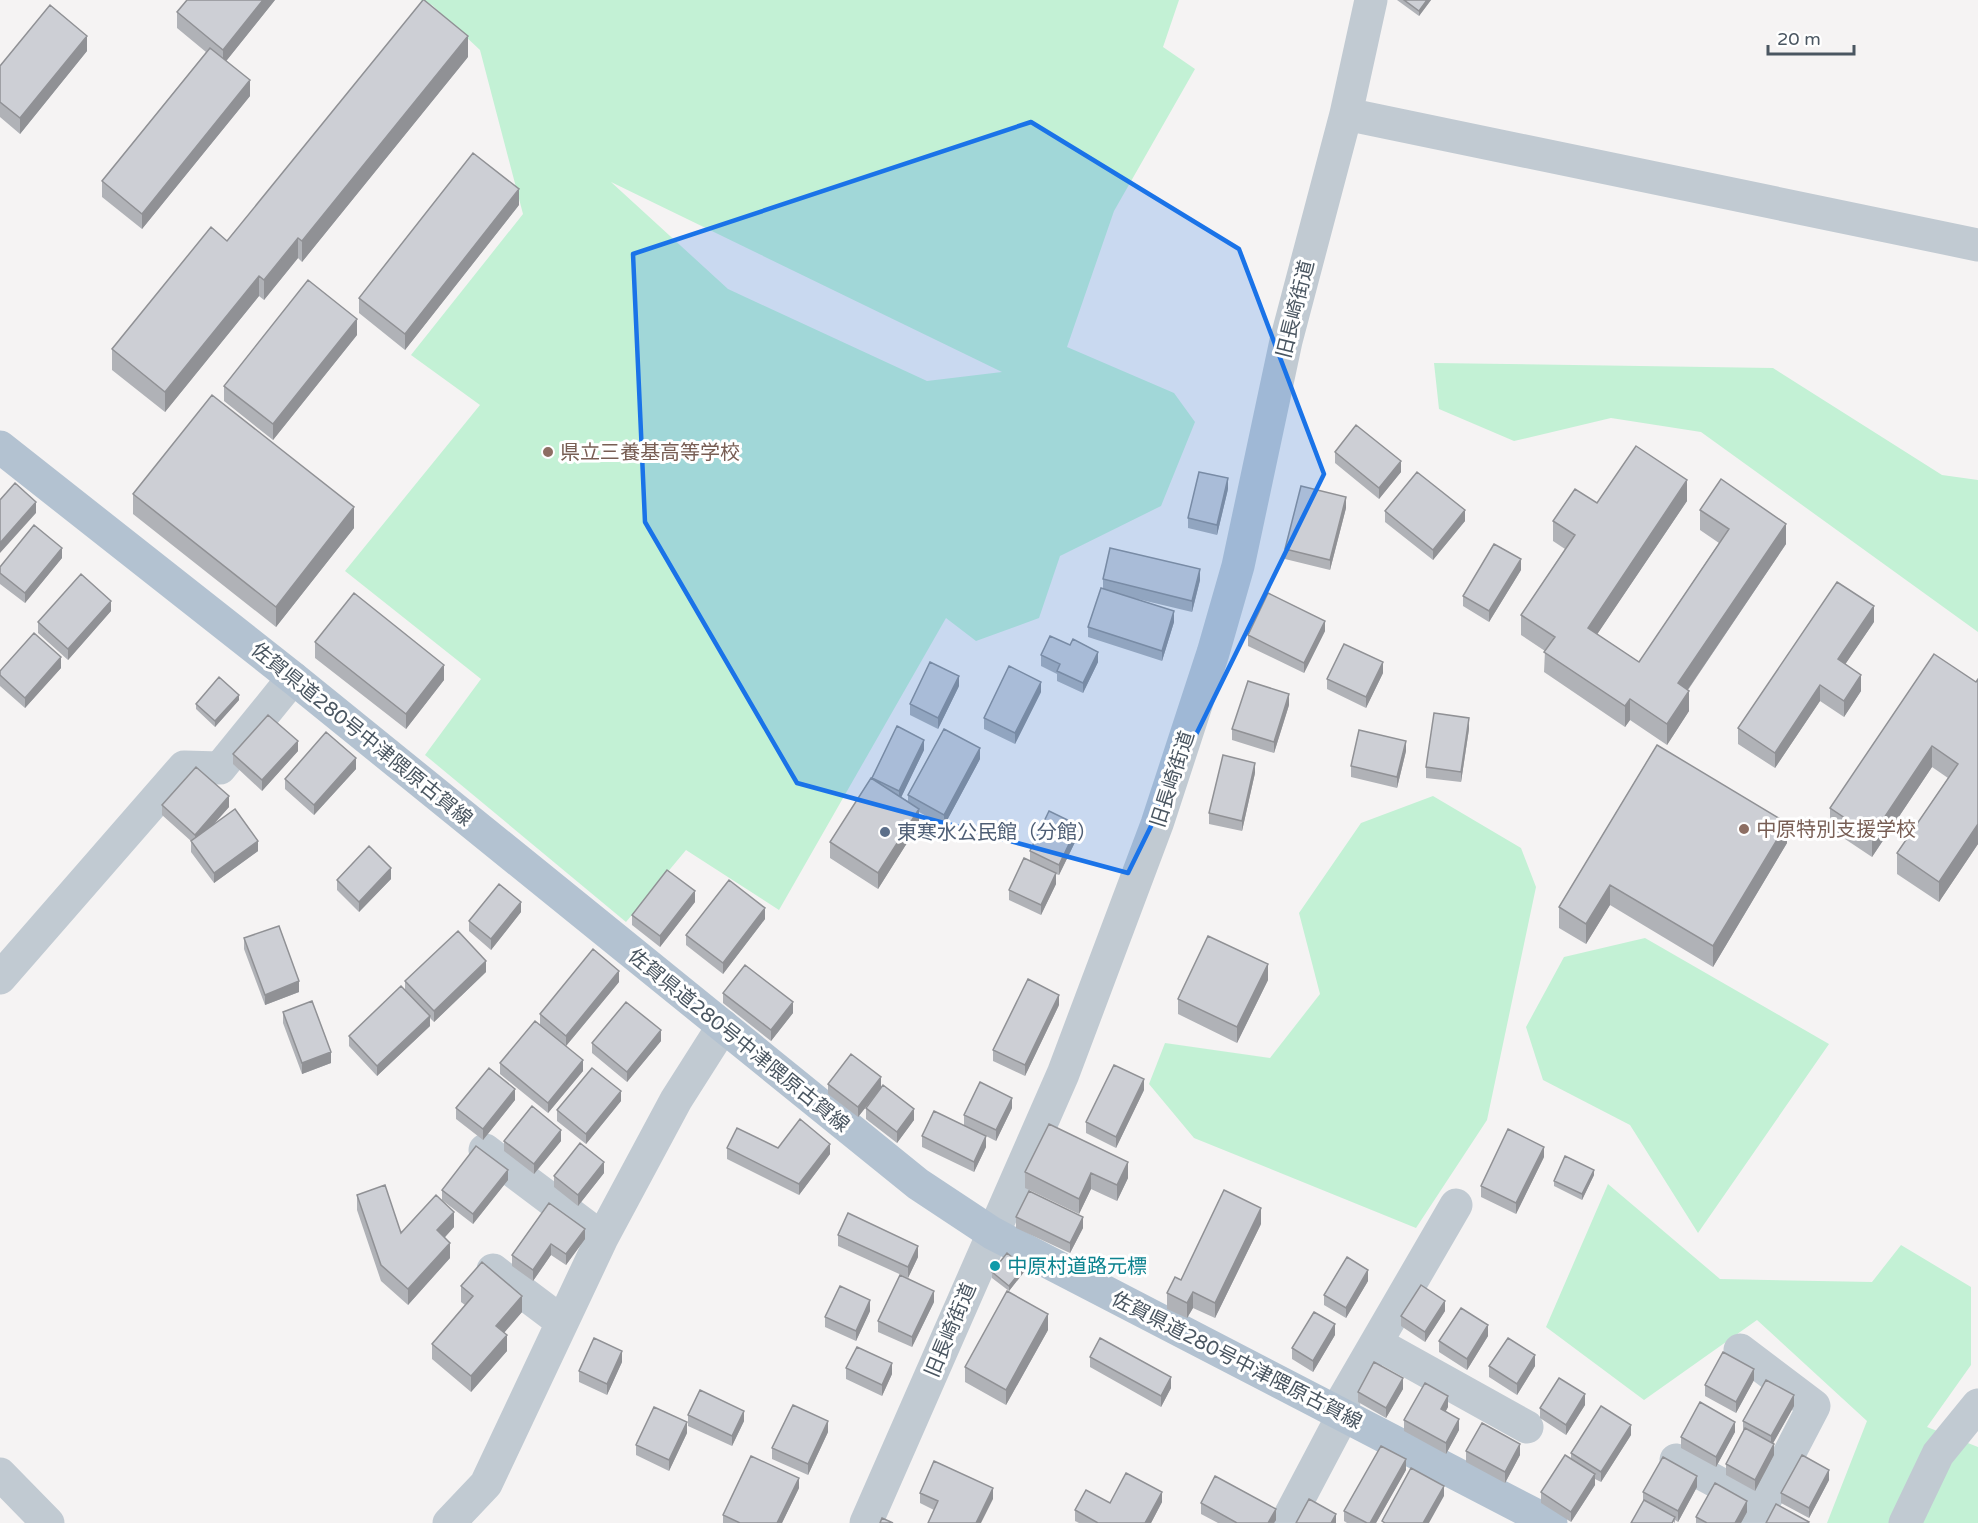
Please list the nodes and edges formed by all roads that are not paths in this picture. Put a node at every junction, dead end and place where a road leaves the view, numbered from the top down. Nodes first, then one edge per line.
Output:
1 (1371, 0) edge
2 (1346, 114) junction
3 (1978, 245) edge
4 (0, 447) edge
5 (293, 678) junction
6 (0, 978) edge
7 (723, 1026) junction
8 (485, 1150) edge
9 (1456, 1205) dead end
10 (992, 1233) junction
11 (602, 1238) junction
12 (493, 1270) edge
13 (562, 1322) junction
14 (1376, 1343) junction
15 (1740, 1350) dead end
16 (1978, 1405) edge
17 (1343, 1415) junction
18 (1527, 1427) dead end
19 (1676, 1460) dead end
20 (0, 1474) edge
21 (1757, 1514) edge
22 (48, 1523) edge
23 (449, 1523) edge
24 (866, 1523) edge
25 (1286, 1523) edge
26 (1551, 1523) edge
27 (1905, 1523) edge

1 - 2 street, 旧長崎街道
2 - 3 street
2 - 10 street, 旧長崎街道
4 - 5 main road, 佐賀県道280号中津隈原古賀線
5 - 6 street
5 - 7 main road, 佐賀県道280号中津隈原古賀線
7 - 10 main road, 佐賀県道280号中津隈原古賀線
7 - 11 street
8 - 11 street
9 - 14 street
10 - 17 main road, 佐賀県道280号中津隈原古賀線
10 - 24 street, 旧長崎街道
11 - 13 street
12 - 13 street
13 - 23 street
14 - 17 street
14 - 18 street
15 - 21 street
16 - 27 street
17 - 25 street
17 - 26 main road, 佐賀県道280号中津隈原古賀線
19 - 21 street
20 - 22 street

